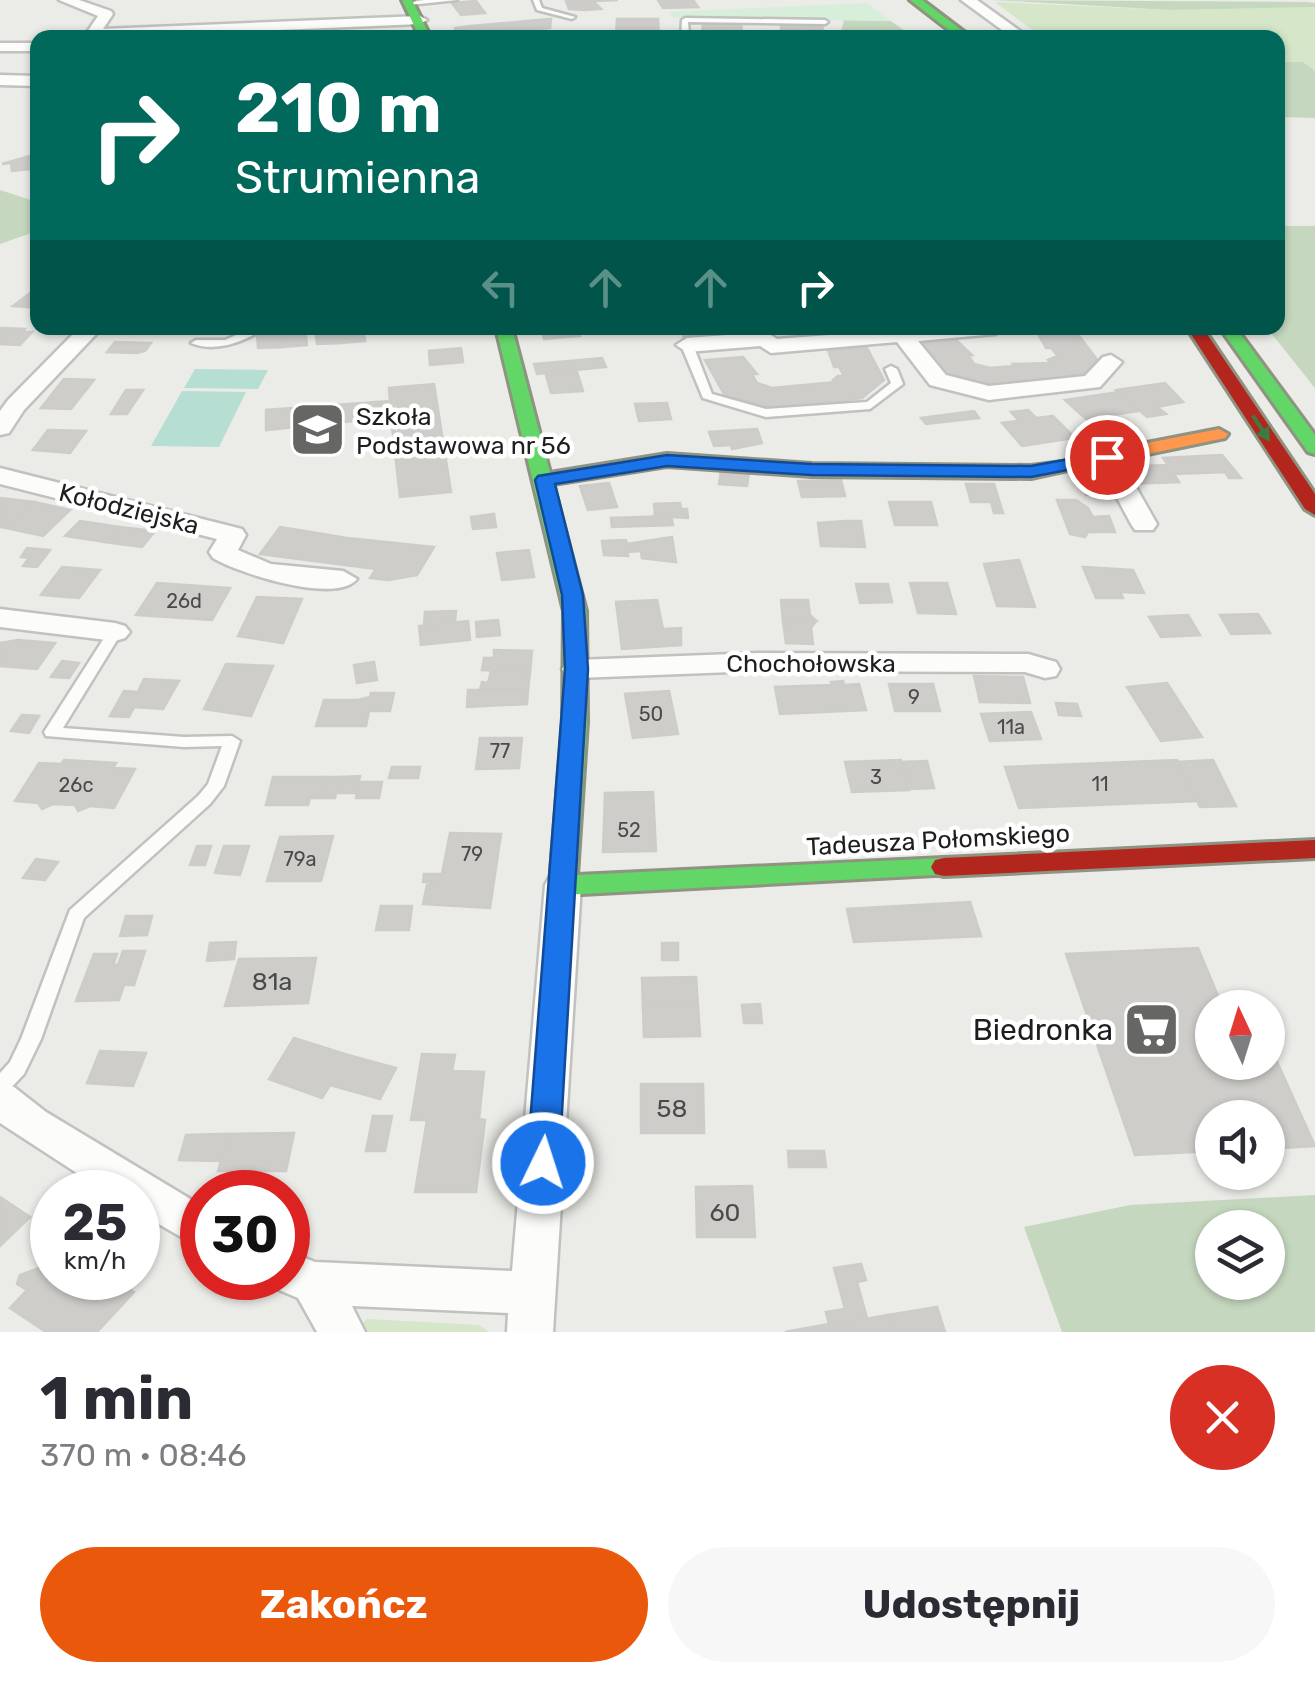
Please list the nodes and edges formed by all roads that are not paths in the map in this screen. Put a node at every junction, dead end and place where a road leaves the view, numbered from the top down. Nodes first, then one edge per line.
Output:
1 (66, 0) edge
2 (454, 0) edge
3 (536, 0) edge
4 (894, 0) edge
5 (915, 0) edge
6 (968, 0) edge
7 (416, 15) edge
8 (572, 17) dead end
9 (825, 22) dead end
10 (95, 30) edge
11 (184, 30) edge
12 (686, 30) edge
13 (934, 30) edge
14 (956, 30) edge
15 (1011, 30) edge
16 (30, 47) edge
17 (0, 48) edge
18 (0, 80) edge
19 (30, 81) edge
20 (84, 335) edge
21 (245, 335) edge
22 (506, 335) edge
23 (751, 335) edge
24 (765, 335) edge
25 (902, 335) joint
26 (1200, 335) edge
27 (1233, 335) edge
28 (196, 342) dead end
29 (687, 345) joint
30 (1112, 362) dead end
31 (891, 369) dead end
32 (4, 416) edge
33 (1219, 434) dead end
34 (1315, 448) edge
35 (1107, 457) junction
36 (0, 476) edge
37 (545, 480) junction
38 (1315, 509) edge
39 (1144, 524) dead end
40 (343, 579) dead end
41 (0, 618) edge
42 (115, 632) joint
43 (577, 669) junction
44 (1044, 669) dead end
45 (1315, 849) edge
46 (563, 884) junction
47 (0, 1086) edge
48 (0, 1099) edge
49 (180, 1215) edge
50 (310, 1279) edge
51 (310, 1290) edge
52 (531, 1313) edge
53 (342, 1332) edge

1 - 10 street
2 - 7 lane
3 - 8 lane
4 - 13 street
5 - 14 street
6 - 15 street
7 - 11 street
9 - 12 lane
16 - 17 street
18 - 19 street
20 - 32 street
21 - 28 lane
22 - 37 street
23 - 29 street
24 - 25 street
25 - 30 street
26 -> 38 street
27 - 34 street
29 - 31 lane
33 - 35 street
35 - 37 street
35 - 39 street
36 - 40 street, Kołodziejska
37 - 43 street
41 - 42 street
42 - 47 lane
43 - 44 street, Chochołowska
43 - 46 street
45 - 46 street, Tadeusza Połomskiego
46 - 52 street
48 - 49 street
50 - 52 street
51 - 53 street

